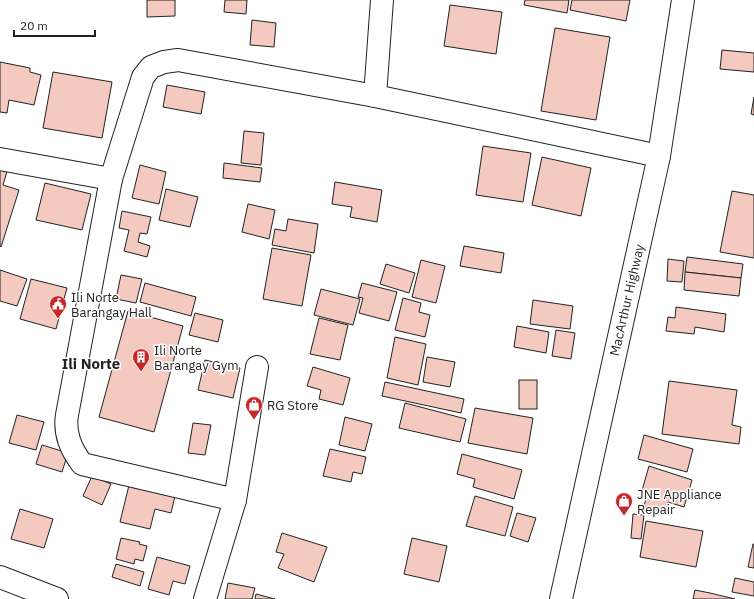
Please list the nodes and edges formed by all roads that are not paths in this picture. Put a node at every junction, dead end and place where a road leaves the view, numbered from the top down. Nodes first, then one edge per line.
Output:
1 (382, 0) edge
2 (683, 0) edge
3 (375, 96) junction
4 (659, 156) junction
5 (0, 159) edge
6 (110, 179) junction
7 (257, 367) dead end
8 (235, 500) junction
9 (0, 577) edge
10 (58, 599) edge
11 (205, 599) edge
12 (561, 599) edge

1 - 3 main road
2 - 4 main road, MacArthur Highway
3 - 4 main road
3 - 6 main road
4 - 12 main road, MacArthur Highway
5 - 6 main road
6 - 8 main road
7 - 8 main road
8 - 11 main road
9 - 10 main road

